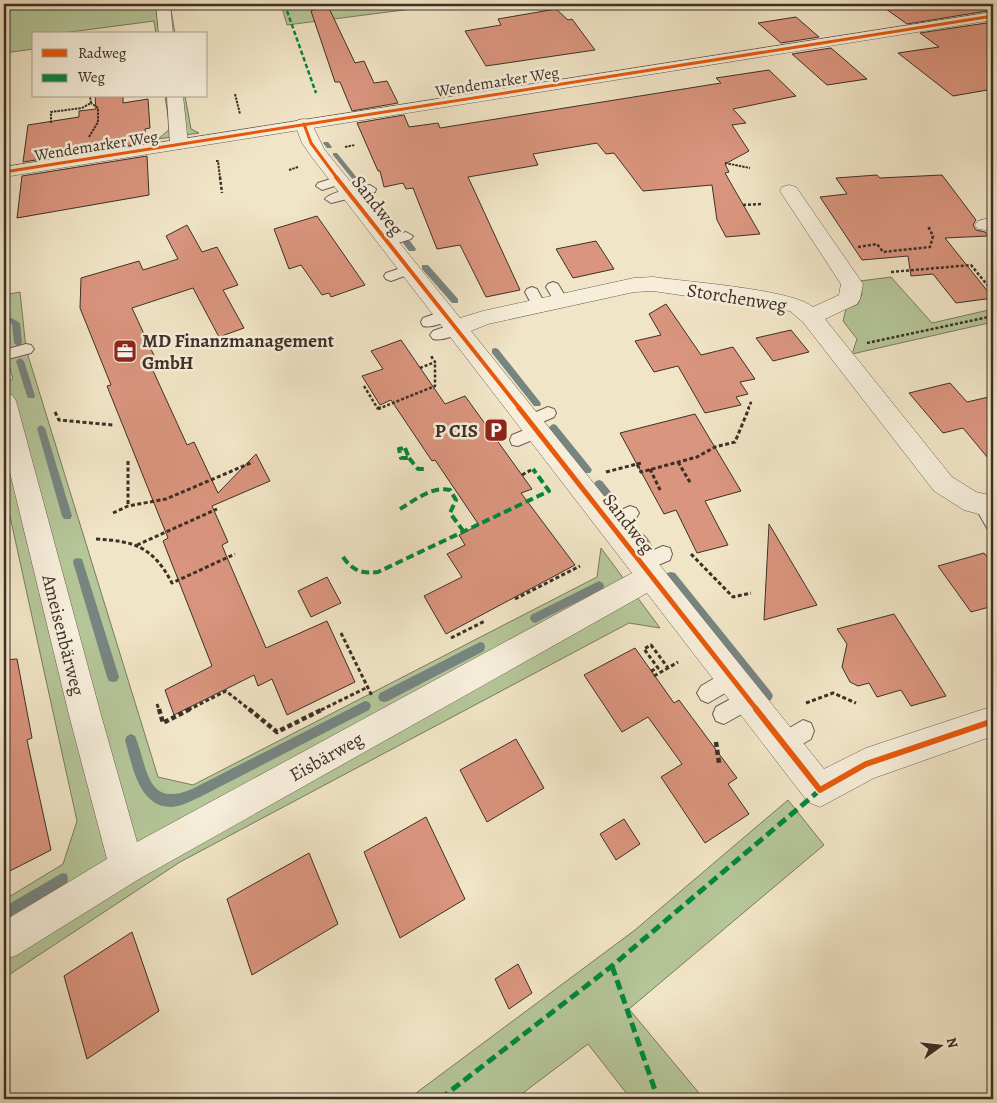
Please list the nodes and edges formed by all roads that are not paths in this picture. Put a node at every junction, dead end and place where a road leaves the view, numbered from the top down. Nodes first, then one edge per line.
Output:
1 (163, 4) edge
2 (993, 16) edge
3 (166, 32) edge
4 (175, 98) edge
5 (304, 124) junction
6 (180, 144) junction
7 (4, 172) edge
8 (790, 191) dead end
9 (805, 318) junction
10 (442, 325) junction
11 (26, 349) dead end
12 (4, 355) edge
13 (4, 401) edge
14 (990, 512) edge
15 (652, 565) junction
16 (732, 678) junction
17 (708, 693) dead end
18 (749, 699) junction
19 (724, 714) dead end
20 (993, 721) edge
21 (127, 867) junction
22 (4, 942) edge

1 - 3 street
2 - 5 street, Wendemarker Weg
4 - 6 street
5 - 6 street, Wendemarker Weg
5 - 10 street, Sandweg
6 - 7 street, Wendemarker Weg
8 - 9 street
9 - 10 street, Storchenweg
9 - 14 street, Storchenweg
10 - 15 street, Sandweg
11 - 12 lane
13 - 21 street, Ameisenbärweg
15 - 16 street, Sandweg
15 - 21 street, Eisbärweg
16 - 17 lane
16 - 18 street, Sandweg
18 - 19 lane
18 - 20 street, Sandweg
21 - 22 street, Eisbärweg

